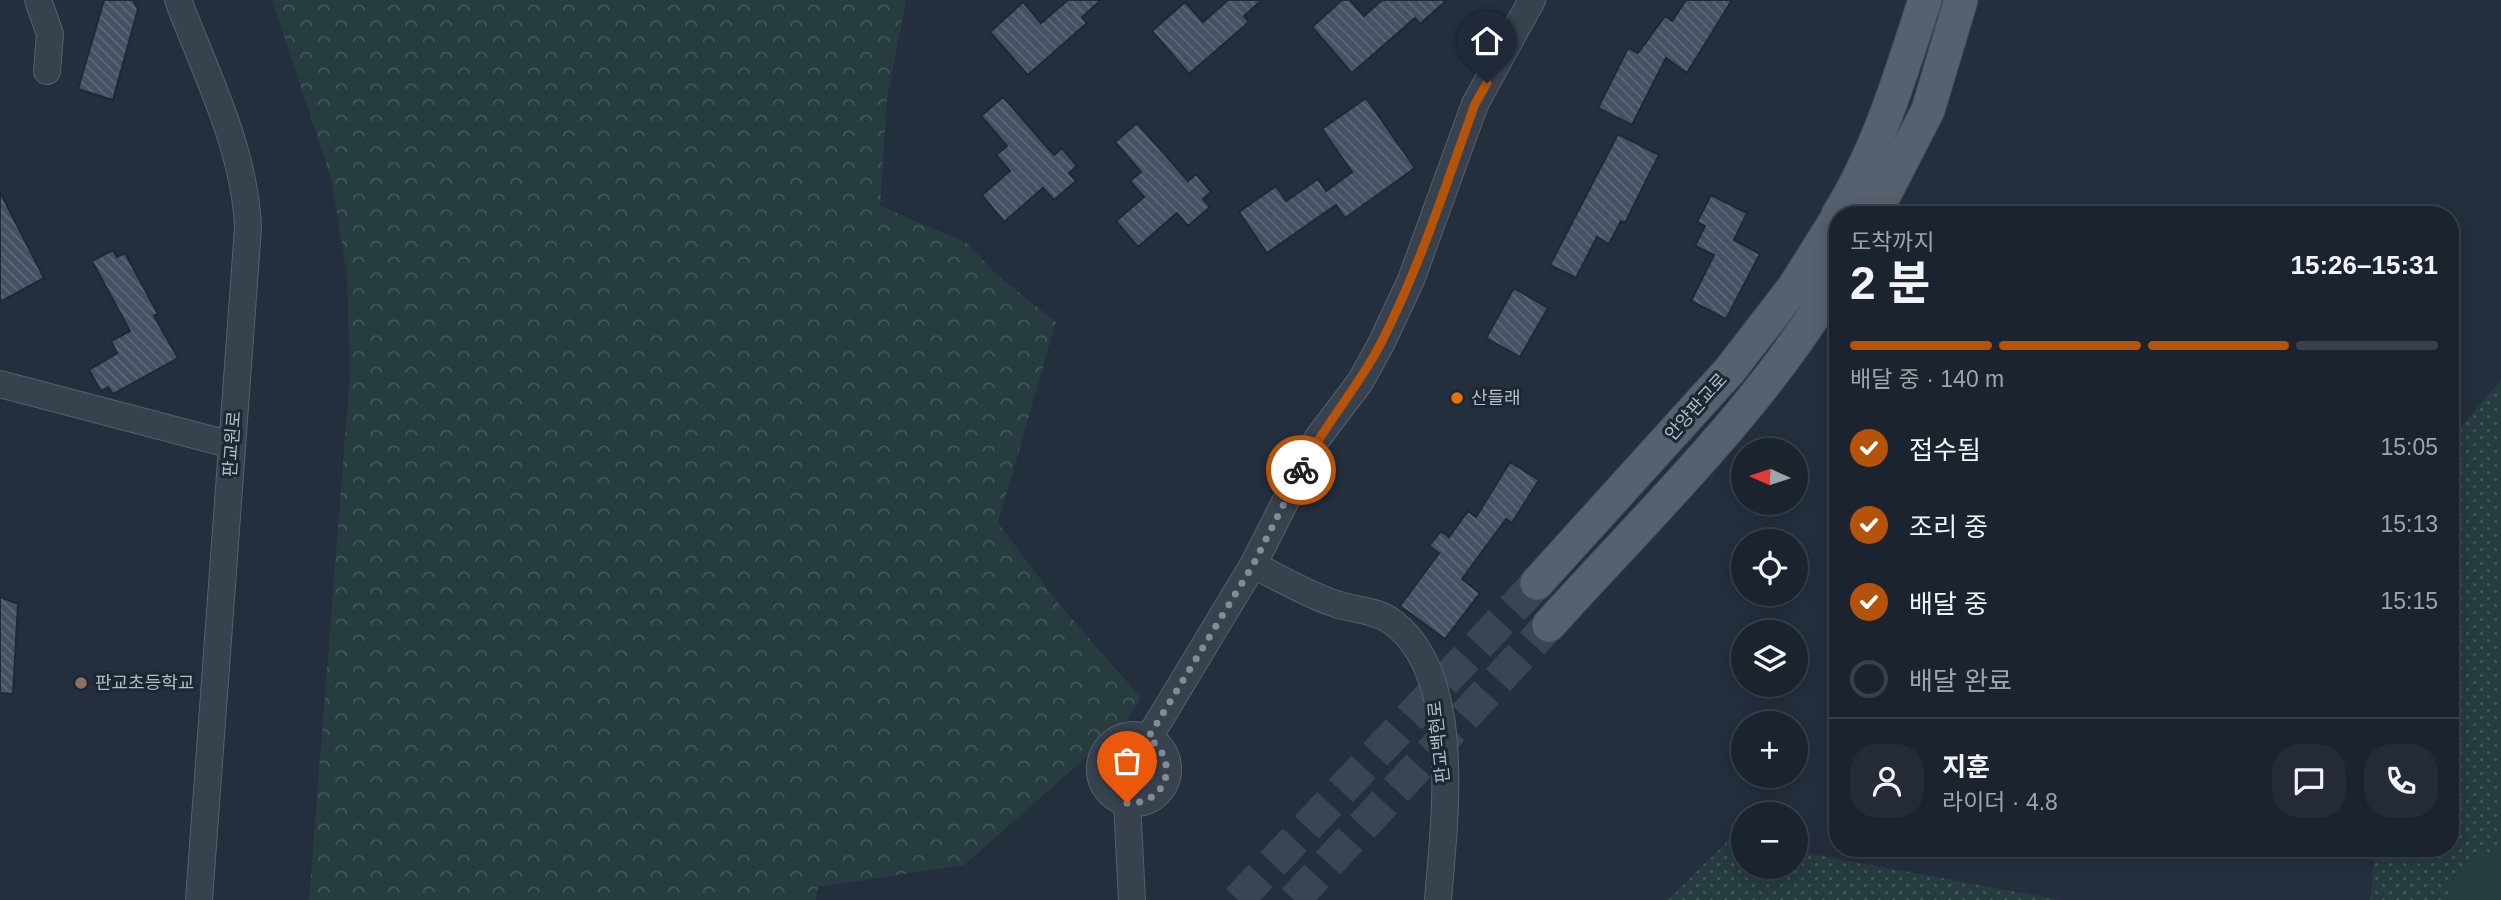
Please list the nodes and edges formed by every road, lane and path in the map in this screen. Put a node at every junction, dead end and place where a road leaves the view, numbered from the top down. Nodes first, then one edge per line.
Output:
1 (38, 0) edge
2 (178, 0) edge
3 (1532, 0) edge
4 (1925, 0) edge
5 (1961, 0) edge
6 (47, 71) dead end
7 (1844, 206) edge
8 (1879, 206) edge
9 (1829, 231) edge
10 (1829, 293) edge
11 (0, 384) edge
12 (0, 402) edge
13 (129, 419) junction
14 (232, 445) junction
15 (1253, 565) junction
16 (1536, 583) tunnel mouth
17 (1549, 625) tunnel mouth
18 (1148, 738) junction
19 (1127, 803) junction
20 (199, 900) edge
21 (1132, 900) edge
22 (1438, 900) edge

1 - 6 street
2 - 14 street, 판교원로
3 - 15 street
4 - 7 main road, 안양판교로
5 - 8 main road
9 - 16 main road, 안양판교로
10 - 17 main road, 안양판교로
11 - 13 street
12 - 13 street
13 - 14 street
14 - 20 street, 판교원로
15 - 18 street
15 - 22 street, 판교백현로
18 - 19 street
18 - 19 street
19 - 21 street

